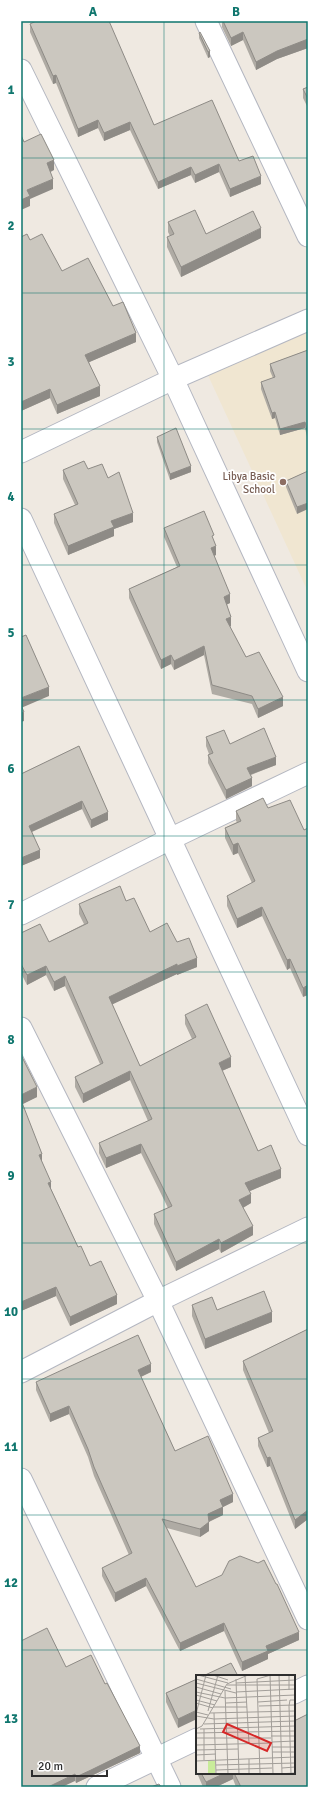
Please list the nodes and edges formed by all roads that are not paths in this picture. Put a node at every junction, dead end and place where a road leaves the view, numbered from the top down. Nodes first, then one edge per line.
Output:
1 (206, 21) edge
2 (21, 70) edge
3 (308, 236) edge
4 (308, 320) edge
5 (173, 379) junction
6 (21, 452) edge
7 (21, 519) edge
8 (308, 671) edge
9 (308, 773) edge
10 (170, 839) junction
11 (21, 914) edge
12 (21, 1028) edge
13 (308, 1135) edge
14 (308, 1228) edge
15 (158, 1301) junction
16 (21, 1372) edge
17 (21, 1479) edge
18 (308, 1619) edge
19 (308, 1686) edge
20 (295, 1692) edge
21 (196, 1739) edge
22 (156, 1758) junction
23 (97, 1787) edge
24 (170, 1787) edge

1 - 3 street
2 - 5 street
4 - 5 street
5 - 6 street
5 - 8 street
7 - 10 street
9 - 10 street
10 - 11 street
10 - 13 street
12 - 15 street
14 - 15 street
15 - 16 street
15 - 18 street
17 - 22 street
19 - 20 street
21 - 22 street
22 - 23 street
22 - 24 street

